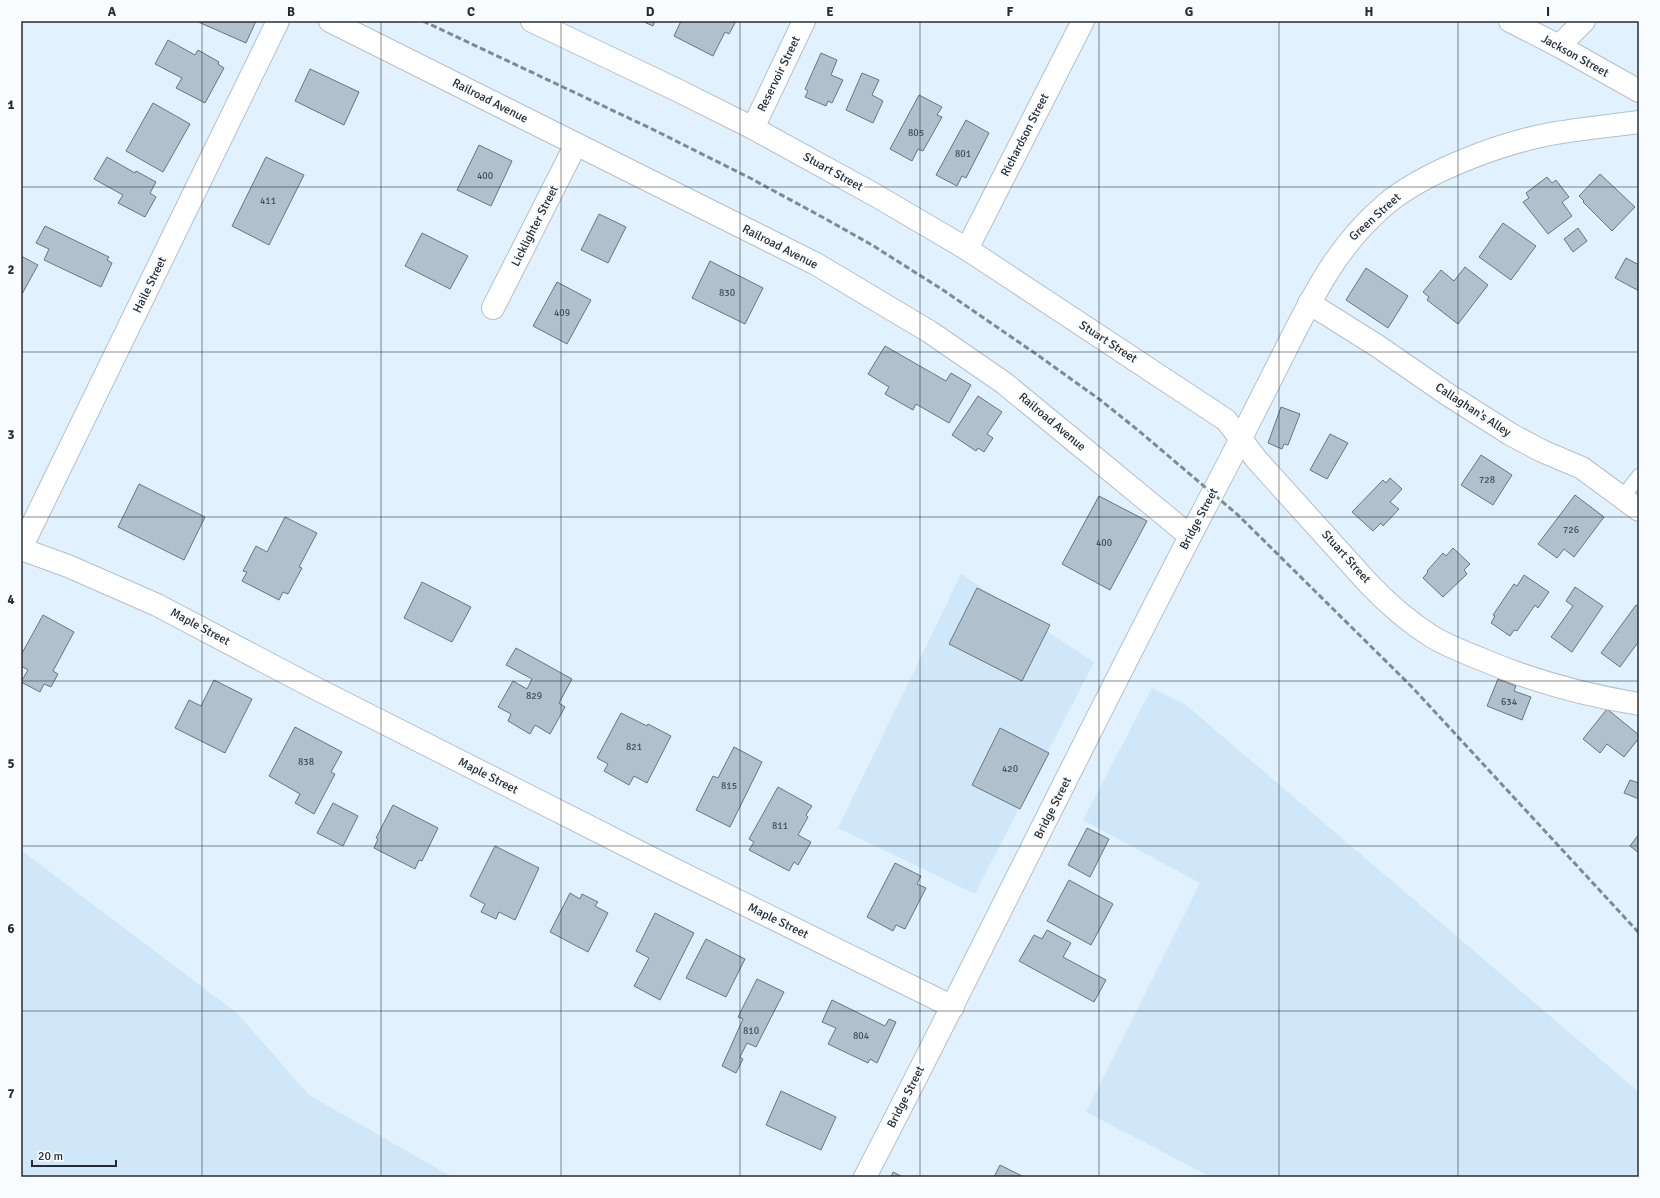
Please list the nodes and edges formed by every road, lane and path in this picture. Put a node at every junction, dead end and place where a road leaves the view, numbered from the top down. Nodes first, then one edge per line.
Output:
1 (278, 21) edge
2 (330, 21) edge
3 (532, 21) edge
4 (804, 21) edge
5 (1083, 21) edge
6 (1510, 21) edge
7 (1584, 21) edge
8 (1559, 46) junction
9 (1639, 91) edge
10 (1639, 122) edge
11 (753, 128) junction
12 (576, 144) junction
13 (967, 249) junction
14 (1309, 304) junction
15 (493, 308) dead end
16 (1241, 439) junction
17 (1639, 476) edge
18 (1631, 504) edge
19 (1190, 536) junction
20 (21, 548) edge
21 (1639, 704) edge
22 (953, 1007) junction
23 (865, 1177) edge

1 - 20 street, Haile Street
2 - 12 street, Railroad Avenue
3 - 11 street, Stuart Street
4 - 11 street, Reservoir Street
5 - 13 street, Richardson Street
6 - 8 street, Jackson Street
7 - 8 street
8 - 9 street, Jackson Street
10 - 14 street, Green Street
11 - 13 street, Stuart Street
12 - 15 street, Licklighter Street
12 - 19 street, Railroad Avenue
13 - 16 street, Stuart Street
14 - 16 street, Green Street
14 - 18 street, Callaghan's Alley
16 - 19 street, Bridge Street
16 - 21 street, Stuart Street
17 - 18 lane
19 - 22 street, Bridge Street
20 - 22 street, Maple Street
22 - 23 street, Bridge Street

